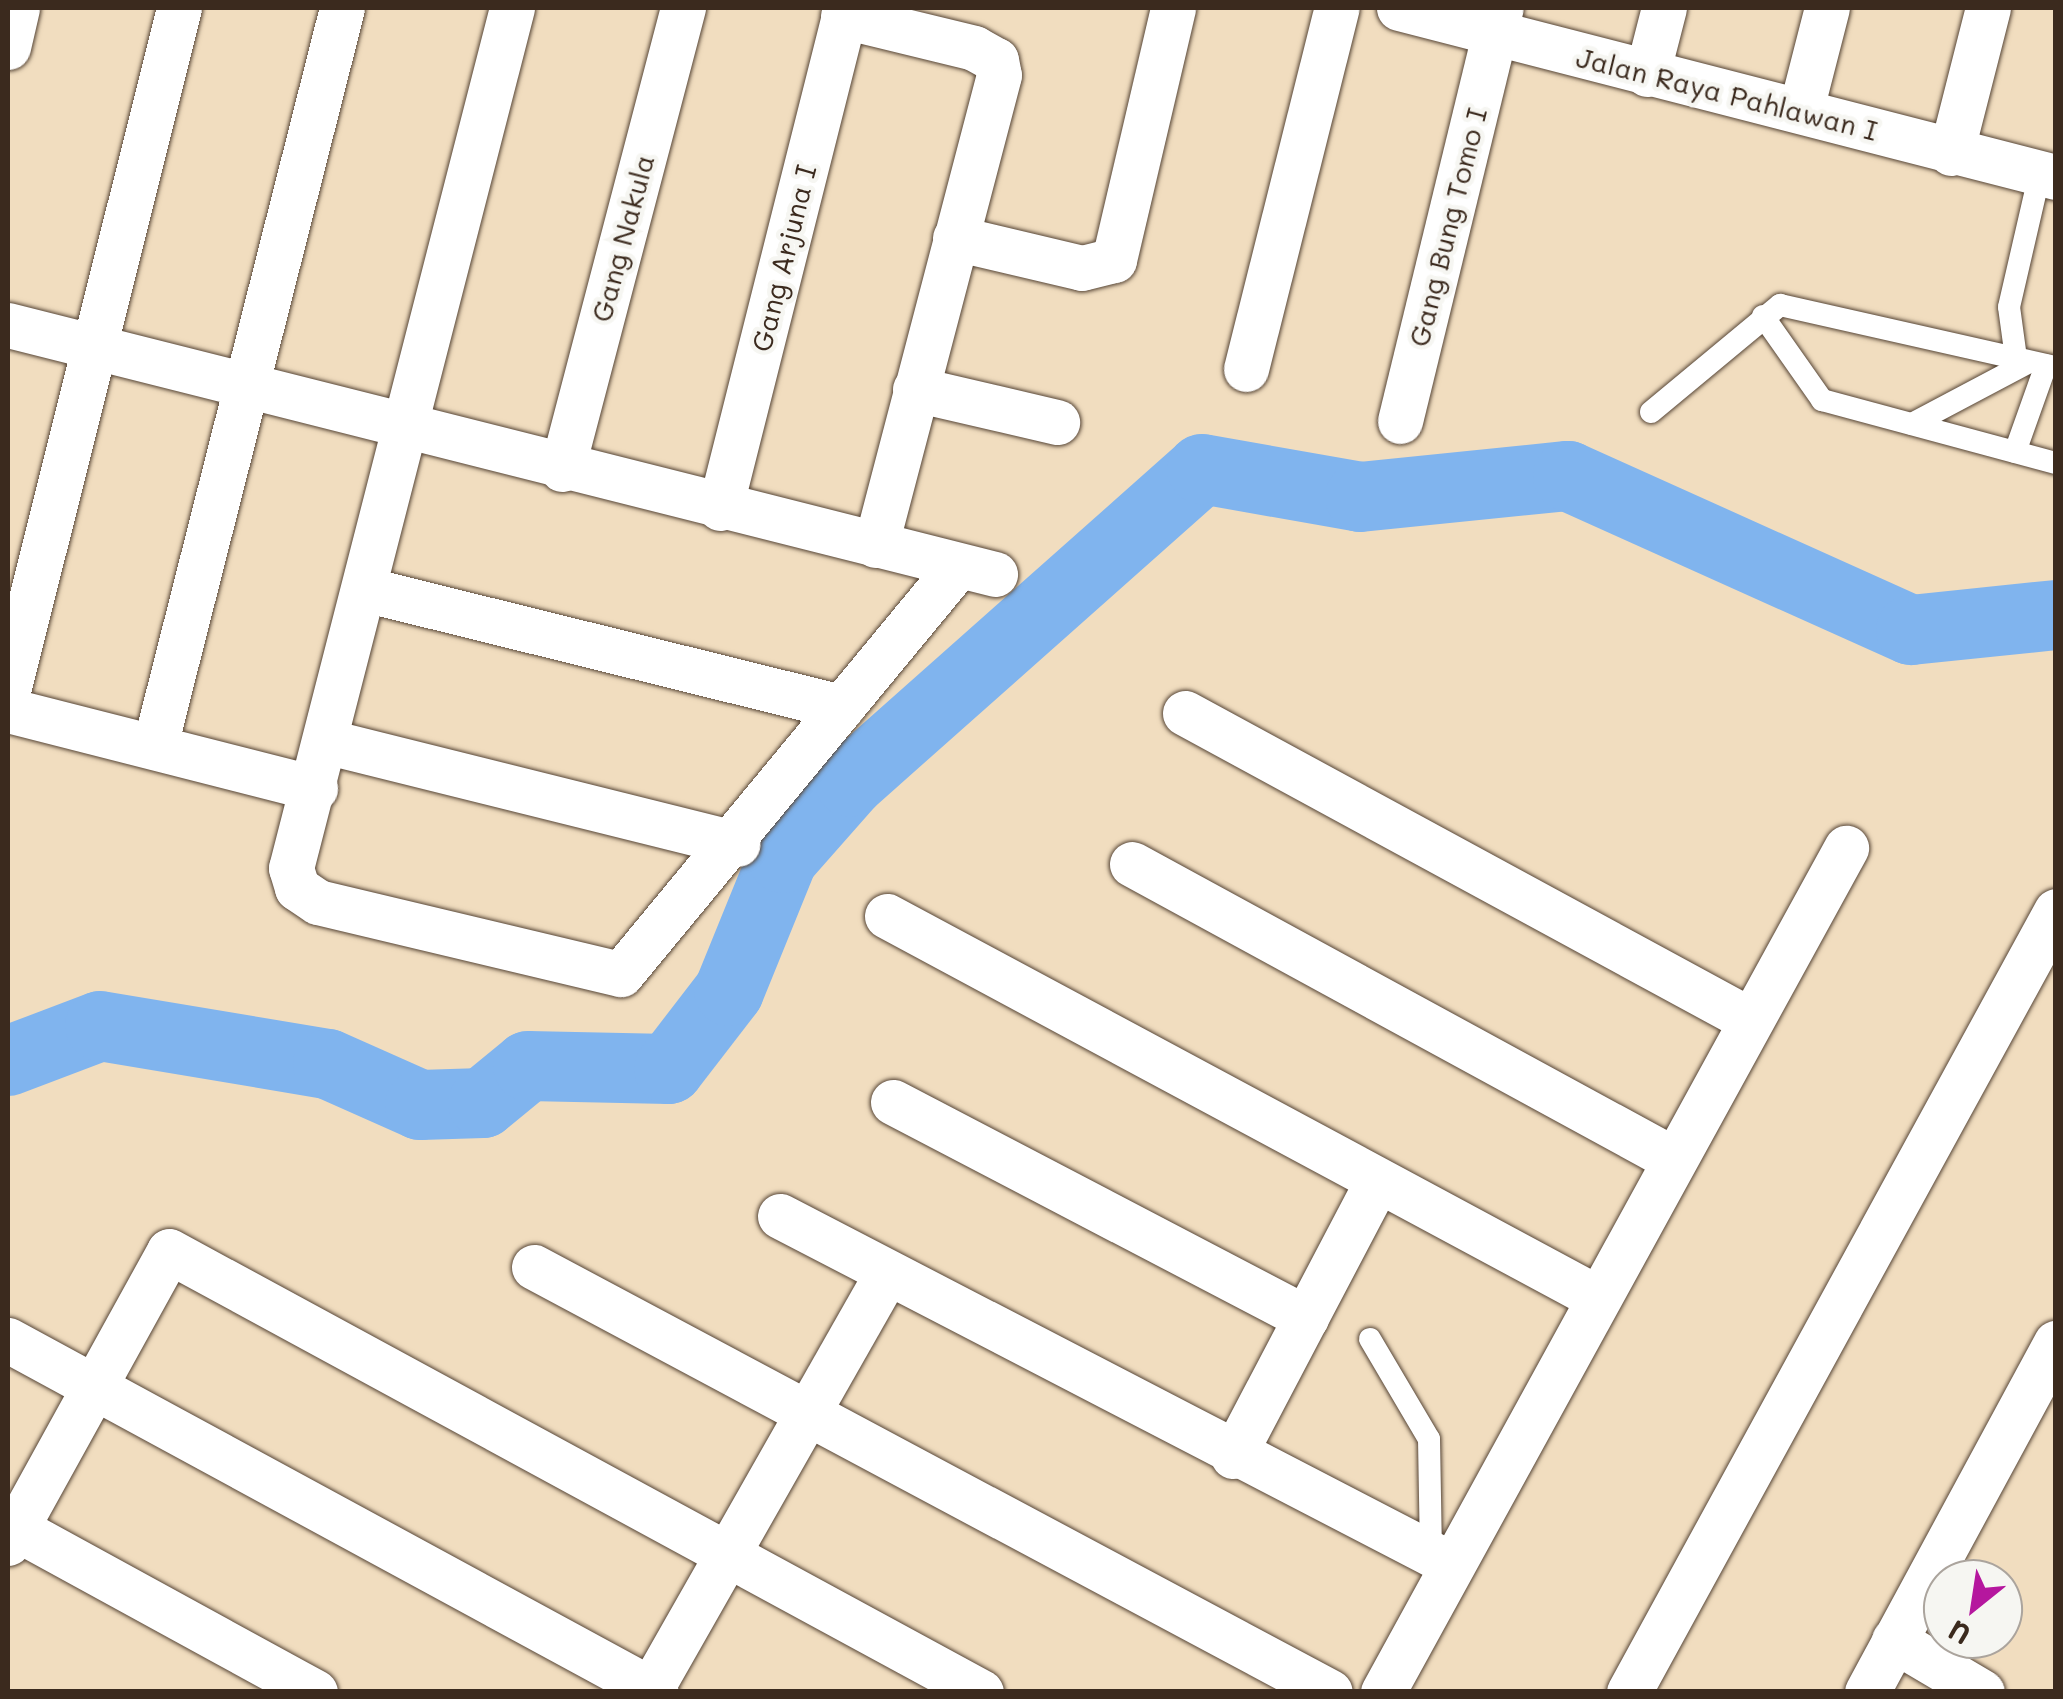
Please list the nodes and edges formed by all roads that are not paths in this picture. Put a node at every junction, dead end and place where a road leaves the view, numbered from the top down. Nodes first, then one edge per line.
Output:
1 (17, 8) edge
2 (179, 8) edge
3 (342, 8) edge
4 (512, 8) edge
5 (683, 8) edge
6 (1173, 8) edge
7 (1337, 8) edge
8 (1399, 8) edge
9 (1664, 8) edge
10 (1827, 8) edge
11 (1988, 8) edge
12 (844, 12) edge
13 (1498, 21) edge
14 (8, 47) edge
15 (1647, 74) junction
16 (1801, 109) junction
17 (1951, 152) junction
18 (2048, 175) edge
19 (955, 238) junction
20 (1763, 316) junction
21 (8, 325) edge
22 (93, 345) junction
23 (2036, 363) edge
24 (1246, 369) dead end
25 (248, 386) junction
26 (915, 388) junction
27 (1651, 412) dead end
28 (1400, 421) dead end
29 (1057, 422) dead end
30 (1912, 424) junction
31 (404, 427) junction
32 (2015, 452) junction
33 (2056, 463) edge
34 (562, 469) junction
35 (720, 508) junction
36 (876, 545) junction
37 (364, 589) junction
38 (8, 691) edge
39 (842, 707) junction
40 (8, 710) edge
41 (1185, 713) dead end
42 (329, 742) junction
43 (155, 745) junction
44 (315, 788) junction
45 (736, 844) junction
46 (1846, 848) dead end
47 (1132, 864) dead end
48 (2056, 911) edge
49 (887, 916) dead end
50 (1748, 1019) junction
51 (892, 1102) dead end
52 (1674, 1159) junction
53 (1375, 1185) junction
54 (780, 1216) dead end
55 (534, 1267) dead end
56 (884, 1278) junction
57 (1598, 1298) junction
58 (1306, 1318) junction
59 (1370, 1339) dead end
60 (8, 1340) edge
61 (2052, 1358) edge
62 (98, 1386) junction
63 (809, 1417) junction
64 (1233, 1456) junction
65 (10, 1532) edge
66 (729, 1553) junction
67 (1441, 1558) junction
68 (1894, 1640) junction
69 (652, 1690) edge
70 (315, 1692) edge
71 (981, 1692) edge
72 (1330, 1692) edge
73 (1384, 1692) edge
74 (1628, 1692) edge
75 (1867, 1692) edge
76 (1982, 1692) edge

1 - 14 street
2 - 22 street
3 - 25 street
4 - 31 street
5 - 34 street, Gang Nakula
6 - 19 street
7 - 24 street
8 - 13 street, Jalan Raya Pahlawan I
9 - 15 street
10 - 16 street
11 - 17 street
12 - 19 street
12 - 35 street, Gang Arjuna I
13 - 15 street, Jalan Raya Pahlawan I
13 - 28 street, Gang Bung Tomo I
15 - 16 street, Jalan Raya Pahlawan I
16 - 17 street, Jalan Raya Pahlawan I
17 - 18 street, Jalan Raya Pahlawan I
18 - 23 lane
19 - 26 street
20 - 23 lane
20 - 27 lane
20 - 30 lane
21 - 22 street
22 - 25 street
22 - 38 street
23 - 30 lane
23 - 32 lane
25 - 31 street
25 - 43 street
26 - 29 street
26 - 36 street
30 - 32 lane
31 - 34 street
31 - 37 street
32 - 33 lane
34 - 35 street
35 - 36 street
36 - 39 street
37 - 39 street
37 - 42 street
39 - 45 street
40 - 43 street
41 - 50 street
42 - 44 street
42 - 45 street
43 - 44 street
44 - 45 street
46 - 50 street
47 - 52 street
48 - 74 street
49 - 53 street
50 - 52 street
51 - 58 street
52 - 57 street
53 - 57 street
53 - 58 street
54 - 56 street
55 - 63 street
56 - 63 street
56 - 64 street
57 - 67 street
58 - 64 street
59 - 67 lane
60 - 62 street
61 - 68 street
62 - 65 street
62 - 66 street
62 - 69 street
63 - 66 street
63 - 72 street
64 - 67 street
65 - 70 street
66 - 69 street
66 - 71 street
67 - 73 street
68 - 75 street
68 - 76 street

